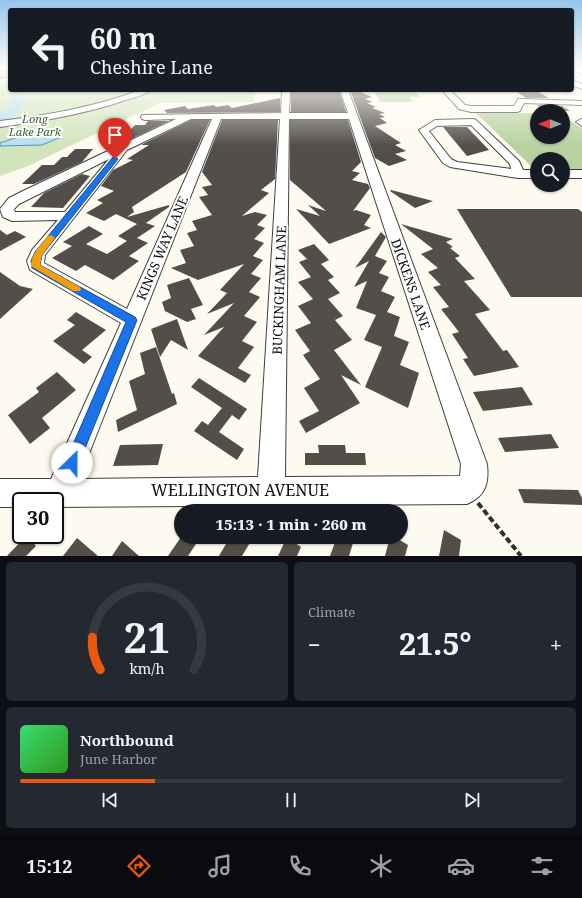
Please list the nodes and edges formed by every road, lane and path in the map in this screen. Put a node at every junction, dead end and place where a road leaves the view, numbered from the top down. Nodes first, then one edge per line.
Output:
1 (136, 94) edge
2 (286, 94) edge
3 (345, 94) edge
4 (450, 94) edge
5 (569, 94) edge
6 (582, 102) edge
7 (189, 116) junction
8 (218, 116) junction
9 (285, 116) junction
10 (353, 116) junction
11 (145, 117) dead end
12 (0, 124) edge
13 (125, 147) junction
14 (518, 174) junction
15 (530, 174) edge
16 (570, 174) edge
17 (582, 174) edge
18 (68, 216) junction
19 (132, 320) junction
20 (471, 484) junction
21 (271, 490) junction
22 (60, 491) junction
23 (0, 493) edge
24 (521, 556) edge

1 - 12 street
2 - 9 street, BUCKINGHAM LANE
3 - 10 street, DICKENS LANE
4 - 6 street
5 - 6 street
7 - 8 street
7 - 11 street
7 - 13 street
8 - 9 street
8 - 19 street, KINGS WAY LANE
9 - 10 street
9 - 21 street, BUCKINGHAM LANE
10 - 20 street, DICKENS LANE
13 - 18 street
13 - 18 street
14 - 14 street
14 - 15 street
16 - 17 street
18 - 19 street
19 - 22 street, KINGS WAY LANE
20 - 21 street, WELLINGTON AVENUE
20 - 24 path
21 - 22 street, WELLINGTON AVENUE
22 - 23 street, WELLINGTON AVENUE

